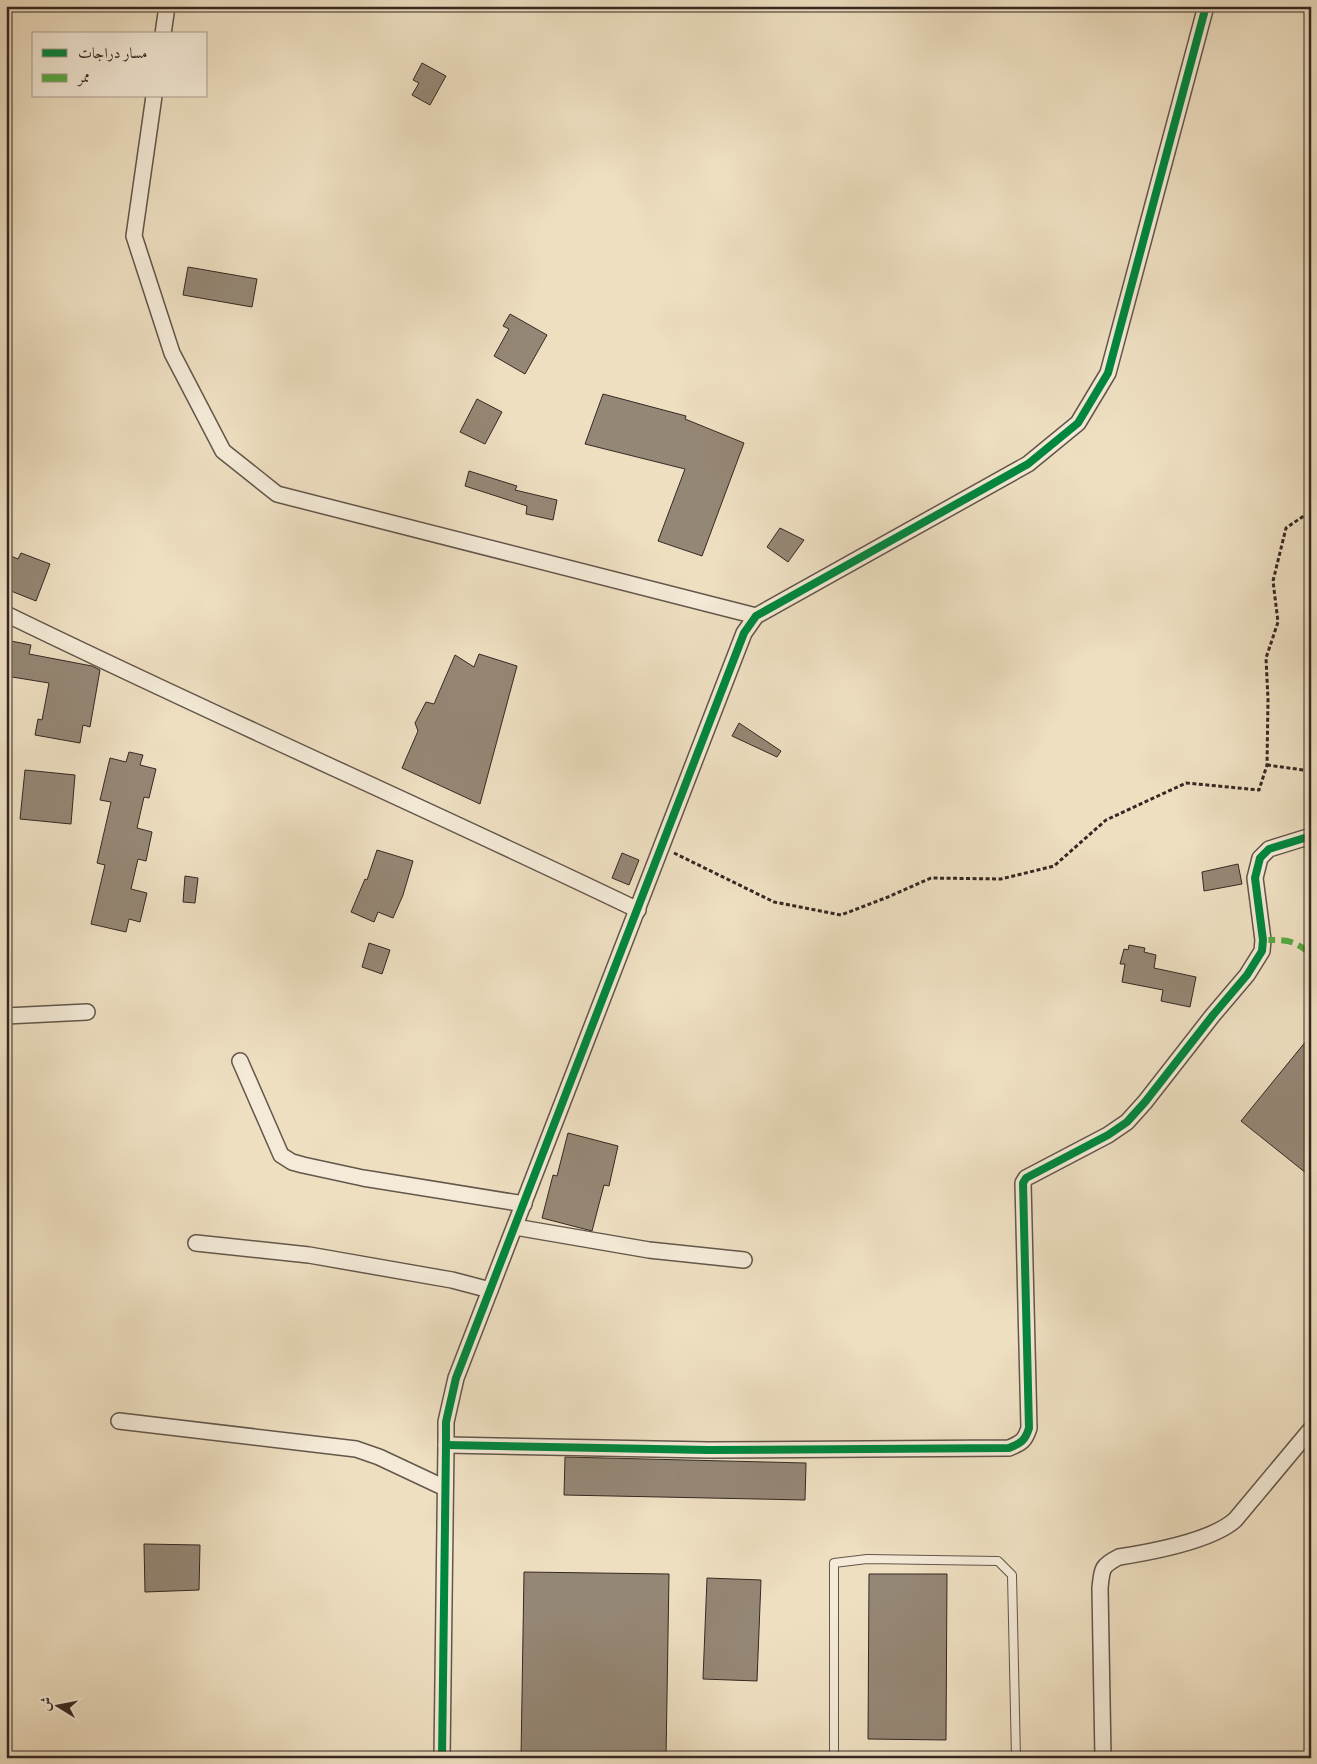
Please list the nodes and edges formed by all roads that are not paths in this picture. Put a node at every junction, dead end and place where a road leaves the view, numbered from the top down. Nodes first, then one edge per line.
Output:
1 (167, 6) edge
2 (1206, 6) edge
3 (163, 32) edge
4 (154, 98) edge
5 (6, 614) edge
6 (756, 616) junction
7 (1311, 836) edge
8 (638, 910) junction
9 (87, 1012) dead end
10 (6, 1016) edge
11 (240, 1061) dead end
12 (524, 1204) junction
13 (515, 1227) junction
14 (196, 1243) dead end
15 (744, 1260) dead end
16 (490, 1290) junction
17 (119, 1421) dead end
18 (1311, 1429) edge
19 (446, 1445) junction
20 (445, 1488) junction
21 (442, 1758) edge
22 (834, 1758) edge
23 (1016, 1758) edge
24 (1103, 1758) edge

1 - 3 street
2 - 6 street
4 - 6 street
5 - 8 street
6 - 8 street
7 - 19 street
8 - 12 street
9 - 10 street
11 - 12 street
12 - 13 street
13 - 15 street
13 - 16 street
14 - 16 street
16 - 19 street
17 - 20 street
18 - 24 street
19 - 20 street
20 - 21 street
22 - 23 lane

